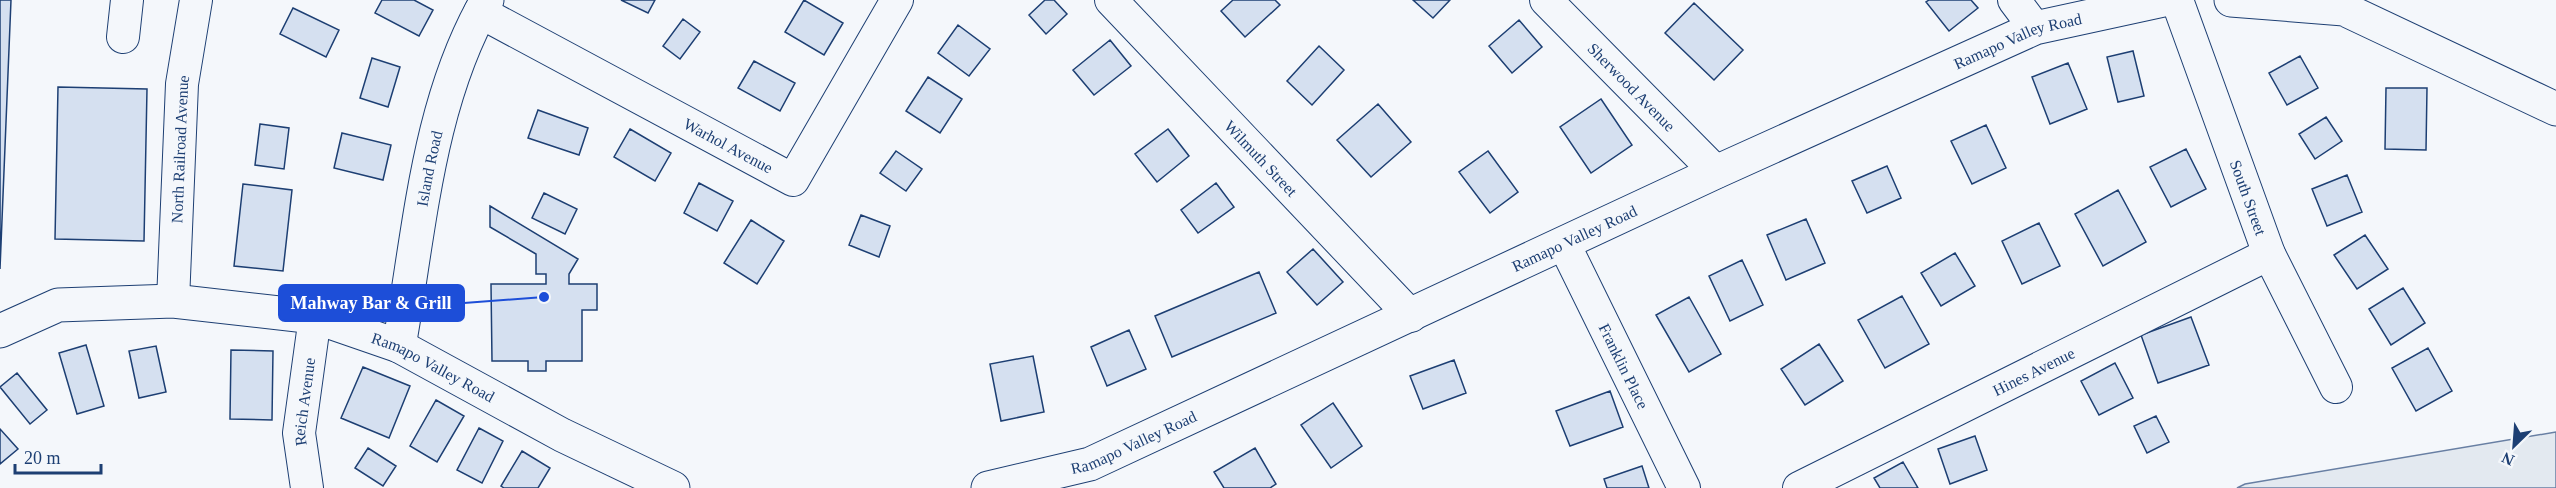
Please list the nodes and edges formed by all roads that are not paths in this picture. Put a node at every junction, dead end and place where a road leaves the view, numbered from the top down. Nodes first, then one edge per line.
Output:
1 (127, 0) edge
2 (196, 0) edge
3 (897, 0) edge
4 (1111, 0) edge
5 (1546, 0) edge
6 (2014, 0) edge
7 (2164, 0) edge
8 (2177, 0) edge
9 (2231, 0) edge
10 (2284, 1) edge
11 (483, 6) edge
12 (2034, 28) junction
13 (123, 36) dead end
14 (2556, 109) edge
15 (1716, 172) junction
16 (1564, 244) junction
17 (2269, 254) junction
18 (173, 301) junction
19 (1411, 316) junction
20 (315, 317) junction
21 (0, 331) edge
22 (399, 346) junction
23 (2336, 387) dead end
24 (307, 488) edge
25 (673, 488) edge
26 (988, 488) edge
27 (1684, 488) edge
28 (1799, 488) edge

1 - 13 street
2 - 18 street, North Railroad Avenue
3 - 11 street, Warhol Avenue
4 - 19 street, Wilmuth Street
5 - 15 street, Sherwood Avenue
6 - 12 street
7 - 12 main road, Ramapo Valley Road
8 - 17 street, South Street
9 - 10 main road
10 - 14 main road
11 - 22 main road, Island Road
12 - 15 main road, Ramapo Valley Road
15 - 16 main road, Ramapo Valley Road
16 - 19 main road, Ramapo Valley Road
16 - 27 street, Franklin Place
17 - 23 street, South Street
17 - 28 street, Hines Avenue
18 - 20 main road, Ramapo Valley Road
18 - 21 main road, Ramapo Valley Road
19 - 26 main road, Ramapo Valley Road
20 - 22 main road, Ramapo Valley Road
20 - 24 street, Reich Avenue
22 - 25 main road, Ramapo Valley Road

